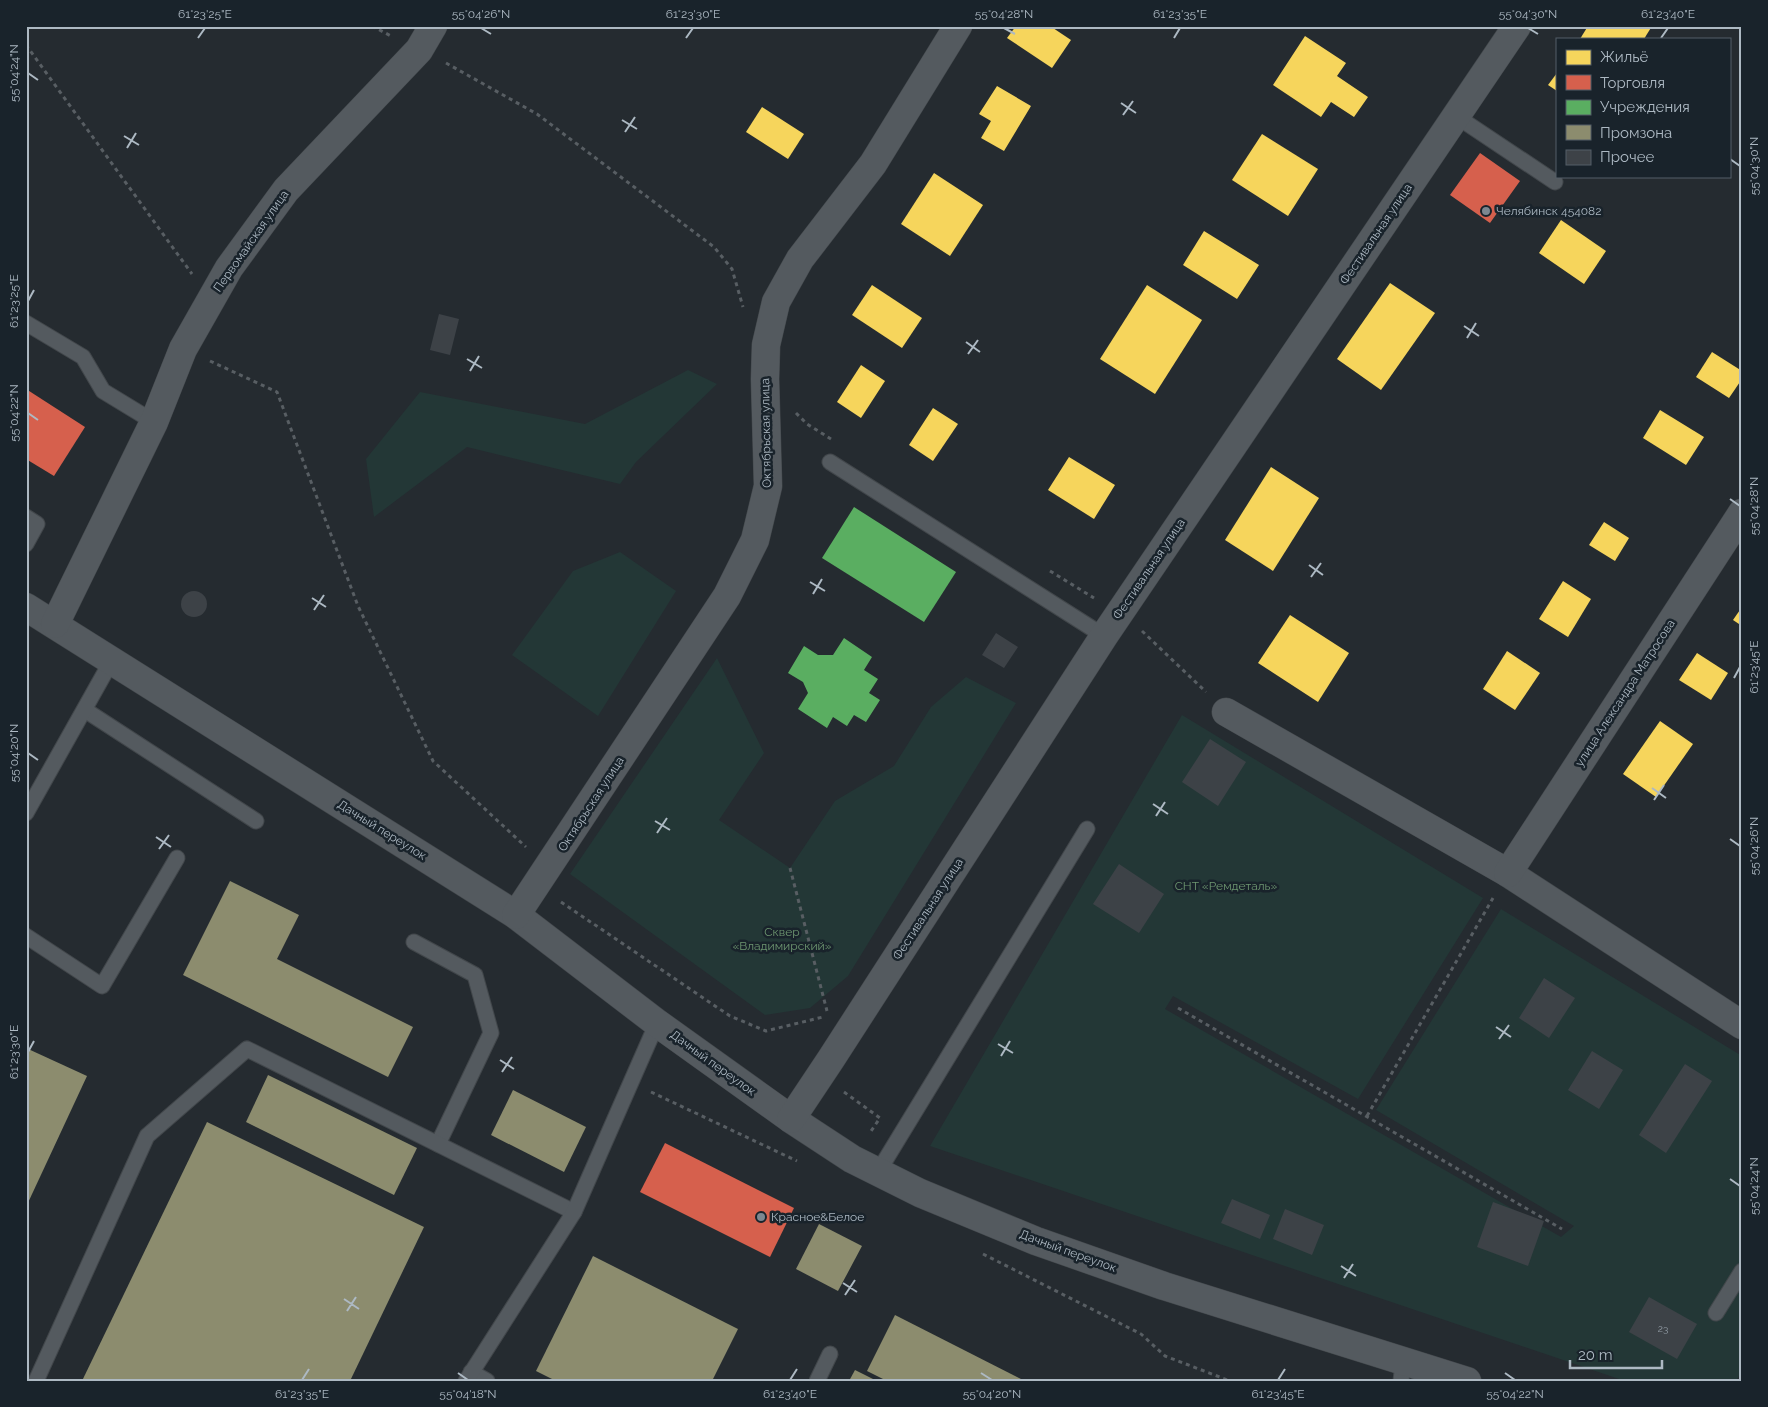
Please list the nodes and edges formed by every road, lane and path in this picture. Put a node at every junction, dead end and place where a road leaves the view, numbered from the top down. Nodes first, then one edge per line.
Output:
1 (372, 26) edge
2 (433, 26) edge
3 (958, 26) edge
4 (1517, 26) edge
5 (26, 45) edge
6 (419, 50) junction
7 (1456, 116) junction
8 (1555, 182) dead end
9 (210, 299) junction
10 (746, 315) dead end
11 (26, 323) edge
12 (183, 349) junction
13 (795, 411) dead end
14 (154, 422) junction
15 (832, 440) dead end
16 (830, 462) dead end
17 (1742, 513) edge
18 (26, 517) edge
19 (26, 544) edge
20 (1046, 569) dead end
21 (26, 607) edge
22 (1121, 611) junction
23 (55, 624) junction
24 (1098, 632) junction
25 (112, 660) junction
26 (1205, 692) dead end
27 (85, 710) junction
28 (1226, 712) dead end
29 (26, 813) edge
30 (256, 821) dead end
31 (1088, 829) dead end
32 (177, 858) dead end
33 (790, 868) dead end
34 (1508, 872) junction
35 (543, 877) junction
36 (516, 915) junction
37 (26, 936) edge
38 (414, 942) dead end
39 (1178, 1008) dead end
40 (834, 1010) dead end
41 (828, 1016) junction
42 (658, 1023) junction
43 (1742, 1025) edge
44 (1368, 1116) junction
45 (791, 1119) junction
46 (438, 1144) junction
47 (878, 1172) junction
48 (574, 1212) junction
49 (1562, 1229) dead end
50 (1742, 1271) edge
51 (1716, 1313) dead end
52 (830, 1354) dead end
53 (1402, 1371) edge
54 (468, 1377) edge
55 (36, 1381) edge
56 (487, 1381) edge
57 (817, 1381) edge
58 (1467, 1381) edge

1 - 6 path
2 - 6 street, Первомайская улица
3 - 35 street, Октябрьская улица
4 - 7 street, Фестивальная улица
5 - 9 path
6 - 9 street, Первомайская улица
6 - 10 path
7 - 8 lane
7 - 22 street, Фестивальная улица
9 - 12 street, Первомайская улица
11 - 14 lane
12 - 14 street, Первомайская улица
12 - 35 path
13 - 15 path
14 - 23 street, Первомайская улица
16 - 24 lane
17 - 34 street, улица Александра Матросова
18 - 19 lane
20 - 24 path
21 - 23 street, Дачный переулок
22 - 24 street, Фестивальная улица
22 - 26 path
23 - 25 street, Дачный переулок
24 - 45 street, Фестивальная улица
25 - 27 lane
25 - 36 street, Дачный переулок
27 - 29 lane
27 - 30 lane
28 - 34 street
31 - 47 lane
32 - 37 lane
33 - 41 path
34 - 43 street
34 - 44 path
35 - 36 street, Октябрьская улица
35 - 41 path
36 - 42 street, Дачный переулок
38 - 46 lane
39 - 44 path
40 - 41 path
42 - 45 street, Дачный переулок
42 - 48 lane
44 - 49 path
45 - 47 street, Дачный переулок
46 - 48 lane
46 - 55 lane
47 - 53 street, Дачный переулок
48 - 54 lane
50 - 51 lane
52 - 57 lane
53 - 58 street, Дачный переулок
54 - 56 lane

